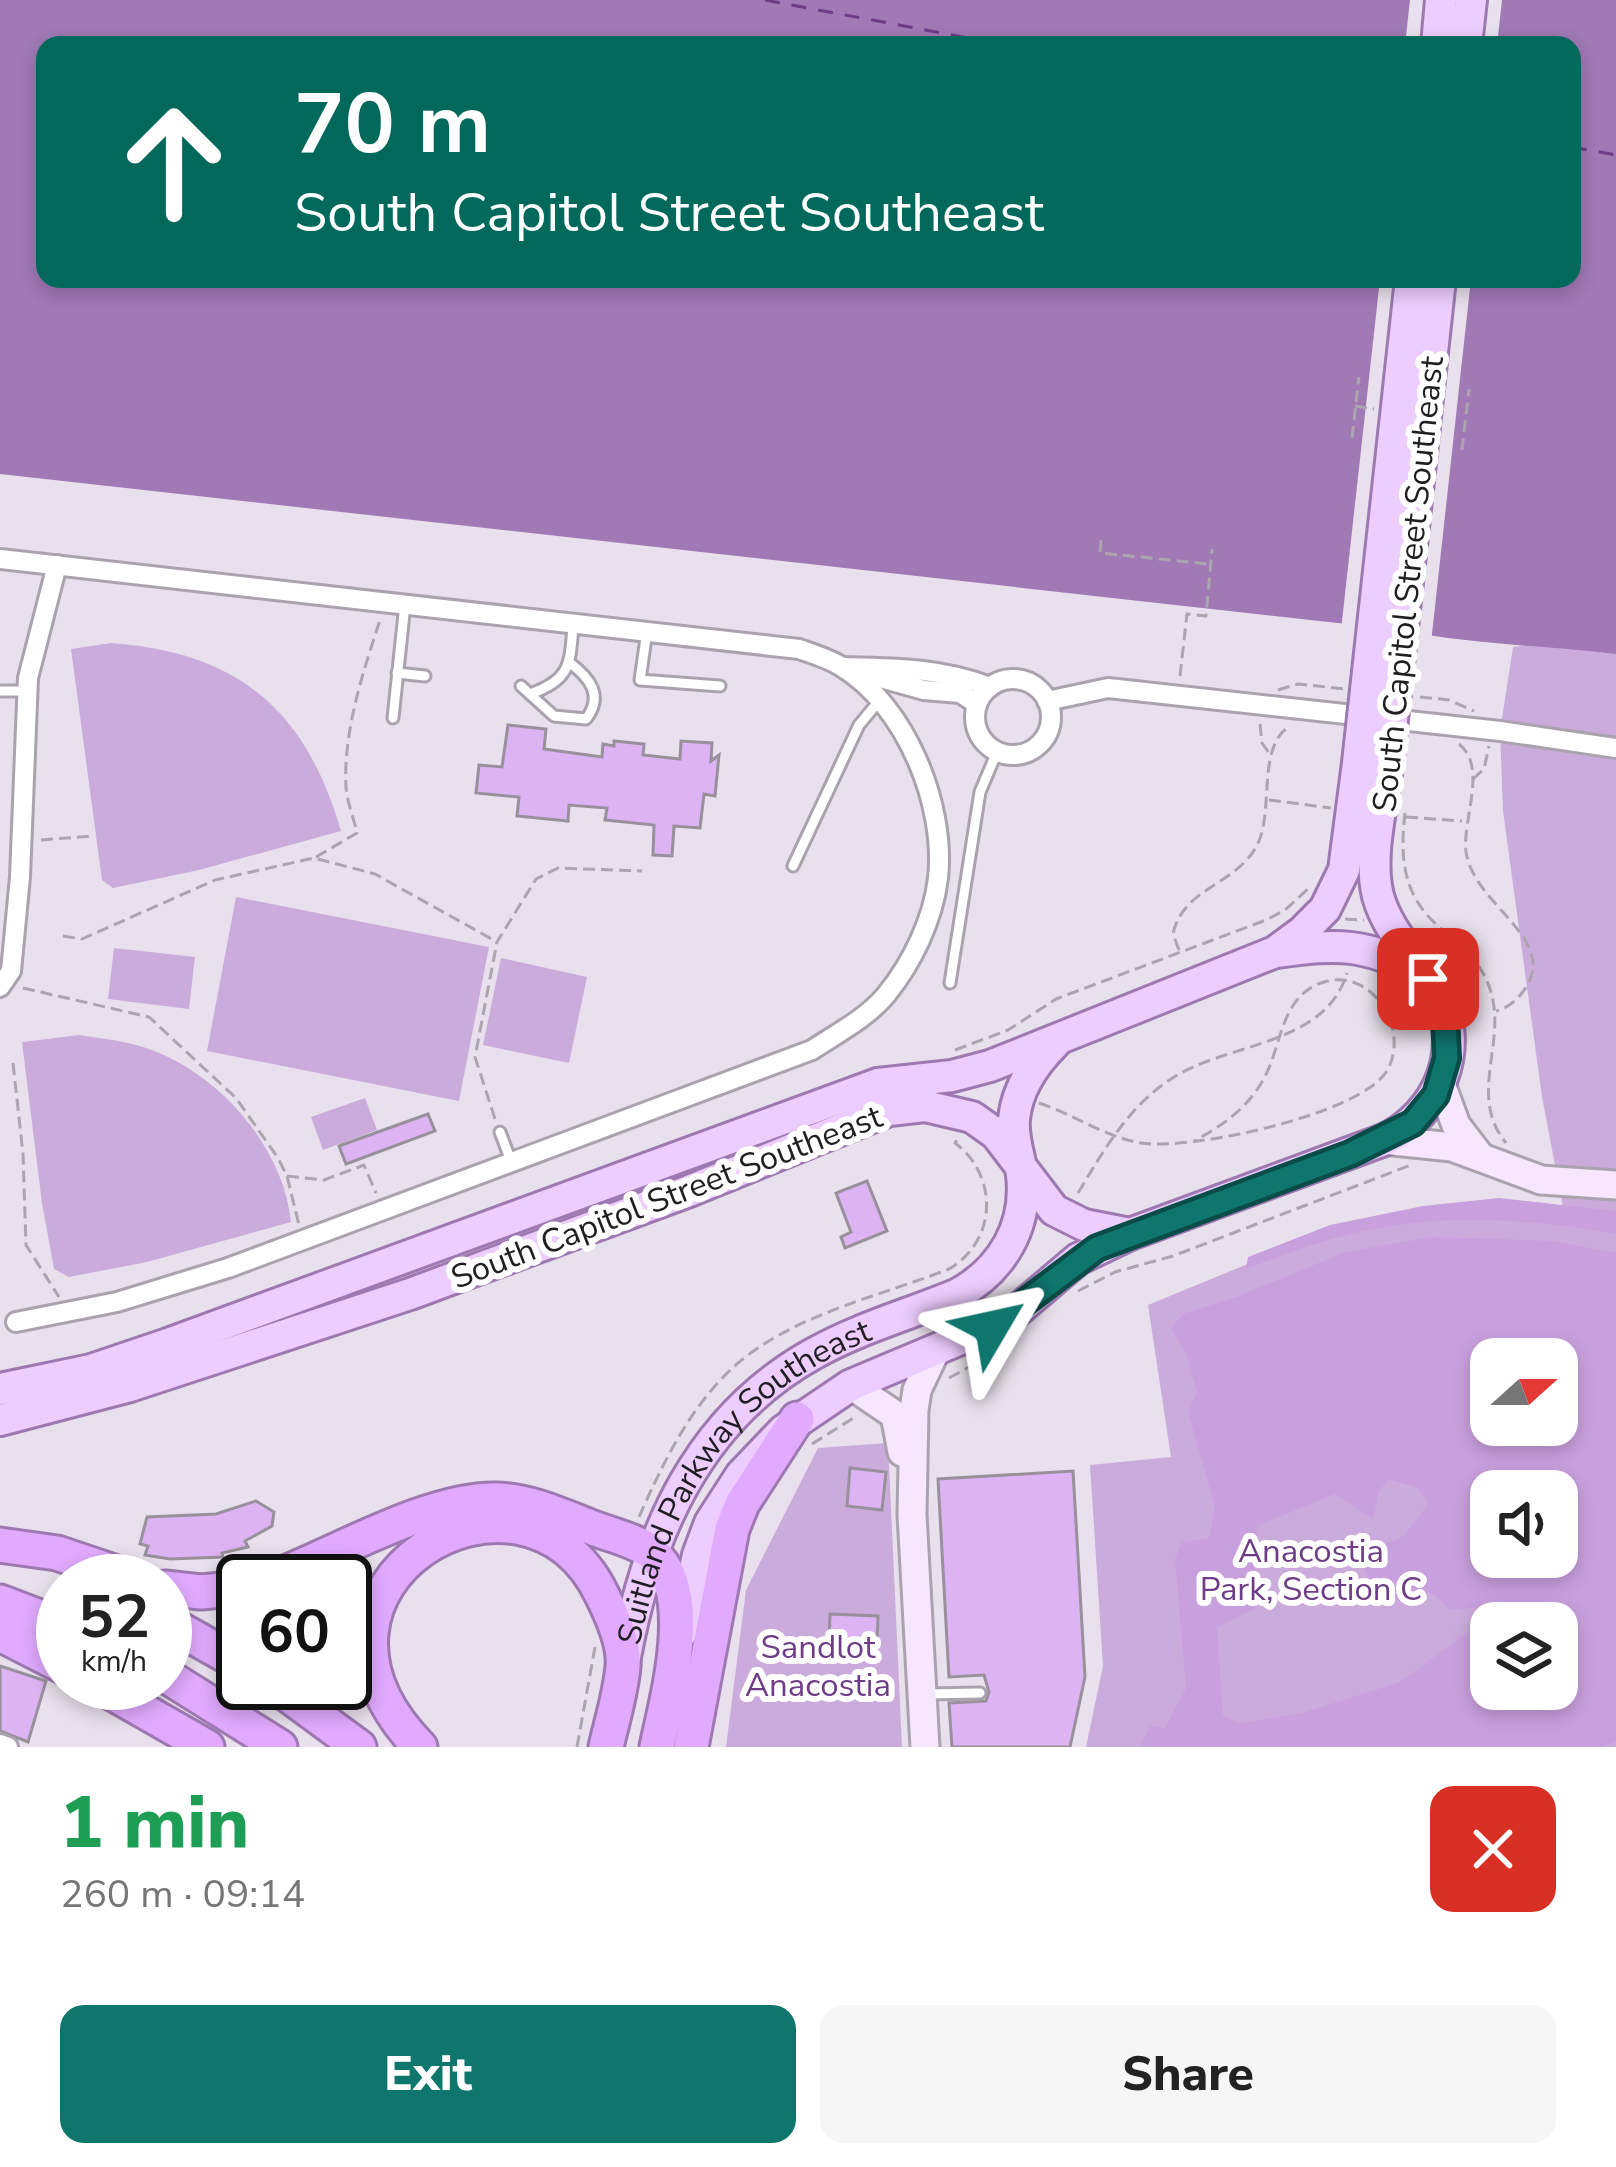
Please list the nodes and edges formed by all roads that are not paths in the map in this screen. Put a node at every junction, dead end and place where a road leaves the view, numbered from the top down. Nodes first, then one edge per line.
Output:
1 (1442, 0) edge
2 (1471, 0) edge
3 (1437, 36) edge
4 (1467, 36) edge
5 (1410, 288) edge
6 (1439, 288) edge
7 (0, 559) edge
8 (57, 565) junction
9 (405, 604) junction
10 (574, 623) junction
11 (647, 631) junction
12 (570, 663) junction
13 (843, 667) junction
14 (397, 673) junction
15 (424, 676) dead end
16 (720, 686) dead end
17 (990, 687) junction
18 (0, 691) edge
19 (27, 691) junction
20 (879, 700) junction
21 (1047, 701) junction
22 (977, 704) junction
23 (393, 718) dead end
24 (1616, 748) edge
25 (997, 752) junction
26 (1373, 765) junction
27 (793, 866) dead end
28 (1275, 952) junction
29 (1422, 971) junction
30 (950, 983) dead end
31 (2, 984) edge
32 (1062, 1036) junction
33 (1441, 1084) junction
34 (500, 1132) road end
35 (1384, 1140) junction
36 (1482, 1159) junction
37 (512, 1164) junction
38 (1022, 1168) junction
39 (1616, 1185) edge
40 (1130, 1234) junction
41 (16, 1322) dead end
42 (935, 1352) junction
43 (851, 1385) junction
44 (0, 1389) edge
45 (0, 1420) edge
46 (804, 1432) junction
47 (912, 1515) junction
48 (0, 1548) edge
49 (651, 1551) junction
50 (60, 1554) edge
51 (331, 1554) edge
52 (36, 1563) edge
53 (0, 1602) edge
54 (36, 1616) edge
55 (0, 1634) edge
56 (677, 1650) junction
57 (36, 1652) edge
58 (624, 1662) junction
59 (192, 1692) edge
60 (980, 1693) dead end
61 (922, 1694) junction
62 (142, 1710) edge
63 (309, 1710) edge
64 (207, 1747) edge
65 (280, 1747) edge
66 (359, 1747) edge
67 (420, 1747) edge
68 (606, 1747) edge
69 (657, 1747) edge
70 (691, 1747) edge
71 (925, 1747) edge

1 - 3 main road
2 - 4 main road
5 - 26 main road, bridge
6 - 26 main road, South Capitol Street Southeast, bridge
7 - 8 street
8 - 9 street
8 - 19 street
9 - 10 street
9 - 14 lane
10 - 11 street
10 - 12 lane
11 - 13 street
11 - 16 lane
12 - 12 lane
13 - 17 street
13 - 20 street
13 - 22 street
14 - 15 lane
14 - 23 lane
17 - 21 street
17 - 22 street
18 - 19 lane
19 - 31 street
20 - 27 lane
20 - 37 street
21 - 24 street
21 - 25 street
22 - 25 street
25 - 30 lane
26 - 28 main road
26 - 29 main road, South Capitol Street Southeast
28 - 29 main road
28 - 32 main road
29 - 33 main road, South Capitol Street Southeast
32 - 38 main road, Suitland Parkway Southeast
32 - 44 main road
33 - 35 main road
33 - 36 street
34 - 37 lane
35 - 36 street
35 - 40 main road
36 - 39 street
37 - 41 street
38 - 40 main road, South Capitol Street Southeast
38 - 45 main road, South Capitol Street Southeast
38 - 49 main road, Suitland Parkway Southeast
40 - 42 main road, Suitland Parkway Southeast
42 - 43 main road, Suitland Parkway Southeast
42 - 47 street
43 - 46 main road, Suitland Parkway Southeast
43 - 47 street
46 - 56 main road, Suitland Parkway Southeast
46 - 70 highway
47 - 61 street
48 - 50 highway
48 - 52 highway
49 - 51 highway
49 - 56 highway
49 - 58 main road, Suitland Parkway Southeast
53 - 54 highway
55 - 57 highway
56 - 69 highway, Suitland Parkway Southeast
58 - 67 highway
58 - 68 highway, Suitland Parkway Southeast
59 - 65 highway
60 - 61 lane
61 - 71 street
62 - 64 highway
63 - 66 highway

